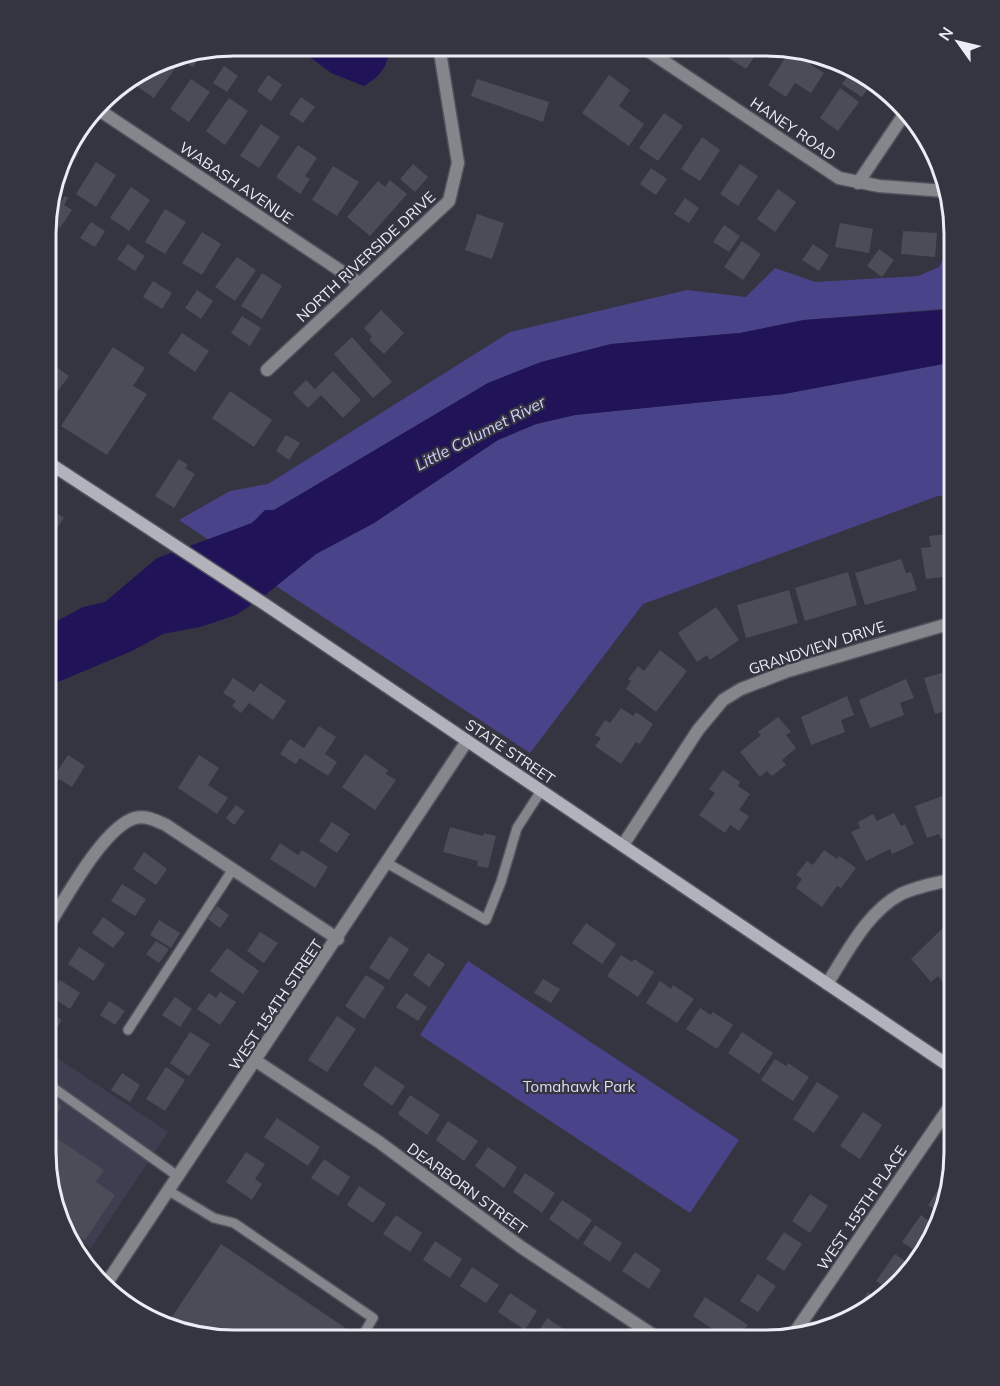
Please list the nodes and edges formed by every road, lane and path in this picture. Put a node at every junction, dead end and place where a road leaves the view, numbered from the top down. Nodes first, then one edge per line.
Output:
1 (440, 55) edge
2 (654, 55) edge
3 (103, 113) edge
4 (902, 118) edge
5 (858, 183) junction
6 (939, 190) edge
7 (360, 283) junction
8 (267, 370) dead end
9 (55, 467) edge
10 (944, 625) edge
11 (467, 741) junction
12 (541, 791) junction
13 (622, 845) junction
14 (387, 863) junction
15 (232, 869) junction
16 (944, 881) edge
17 (55, 915) edge
18 (338, 939) junction
19 (827, 984) junction
20 (128, 1030) dead end
21 (256, 1061) junction
22 (944, 1063) edge
23 (55, 1089) edge
24 (944, 1115) edge
25 (178, 1177) junction
26 (169, 1191) junction
27 (109, 1279) edge
28 (798, 1327) edge
29 (366, 1330) edge
30 (645, 1330) edge

1 - 7 street, NORTH RIVERSIDE DRIVE
2 - 5 street, HANEY ROAD
3 - 7 street, WABASH AVENUE
4 - 5 street
5 - 6 street, HANEY ROAD
7 - 8 street, NORTH RIVERSIDE DRIVE
9 - 11 main road, STATE STREET
10 - 13 street, GRANDVIEW DRIVE
11 - 12 main road, STATE STREET
11 - 14 street, WEST 154TH STREET
12 - 13 main road, STATE STREET
12 - 14 lane
13 - 19 main road, STATE STREET
14 - 18 street, WEST 154TH STREET
15 - 17 street
15 - 18 street
15 - 20 lane
16 - 19 street
18 - 21 street, WEST 154TH STREET
19 - 22 main road, STATE STREET
21 - 25 street, WEST 154TH STREET
21 - 30 street, DEARBORN STREET
23 - 25 lane
24 - 28 street, WEST 155TH PLACE
25 - 26 street, WEST 154TH STREET
26 - 27 street, WEST 154TH STREET
26 - 29 lane

